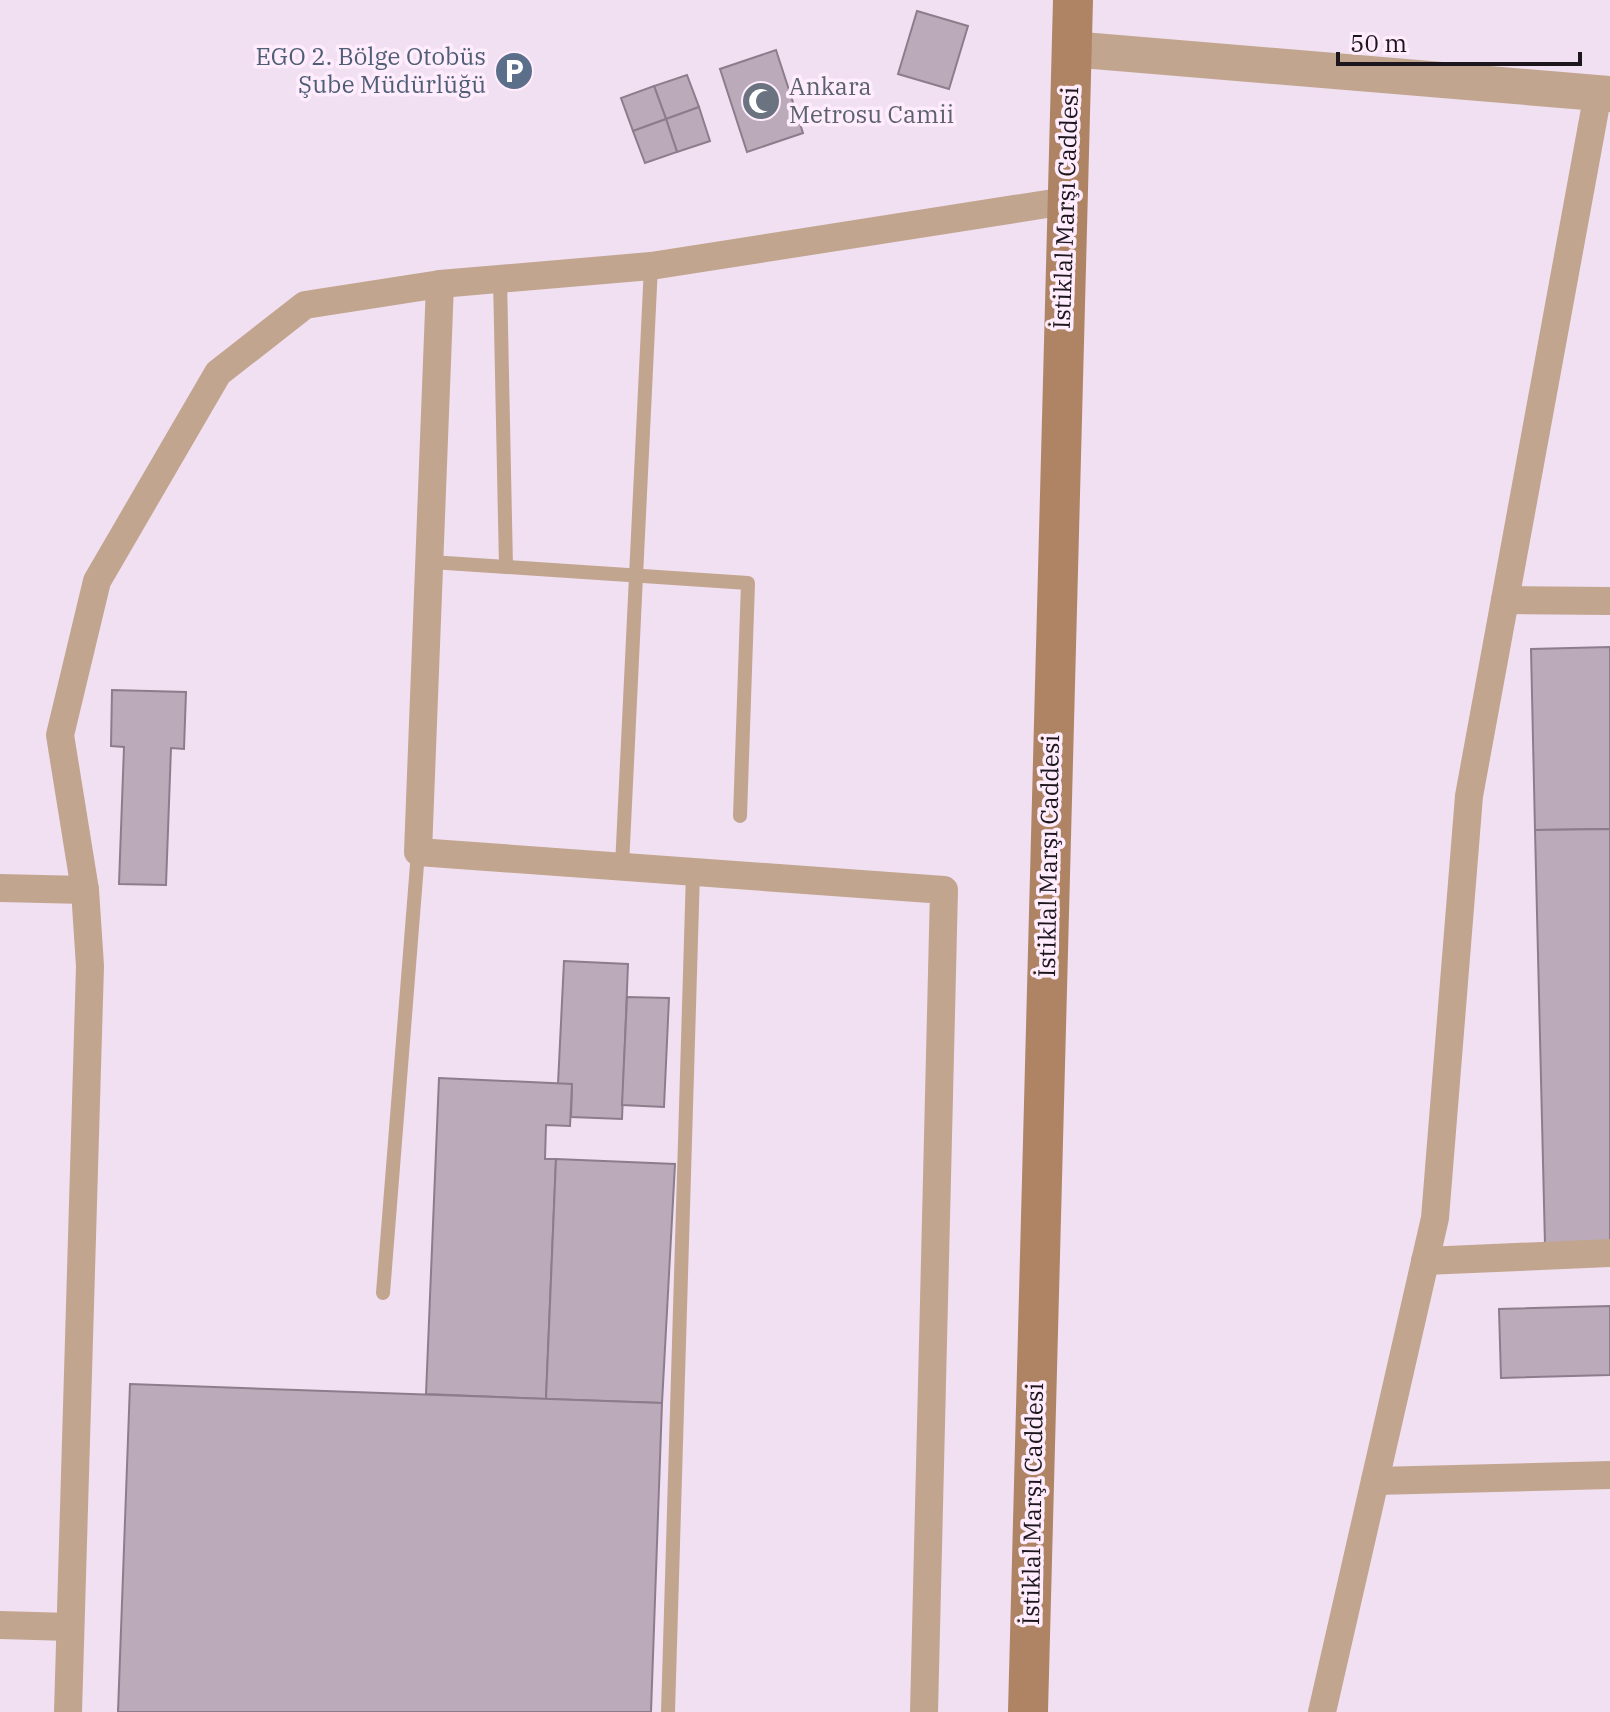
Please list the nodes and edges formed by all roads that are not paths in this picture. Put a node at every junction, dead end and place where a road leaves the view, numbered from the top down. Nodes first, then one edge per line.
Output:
1 (1073, 0) edge
2 (1070, 49) junction
3 (1604, 94) edge
4 (1066, 201) junction
5 (651, 266) junction
6 (500, 278) junction
7 (440, 284) junction
8 (431, 562) junction
9 (506, 567) junction
10 (636, 576) junction
11 (1505, 600) junction
12 (1610, 601) edge
13 (740, 816) dead end
14 (418, 852) junction
15 (622, 866) junction
16 (693, 872) junction
17 (0, 888) edge
18 (85, 890) junction
19 (1610, 1253) edge
20 (1425, 1261) junction
21 (383, 1293) dead end
22 (1610, 1475) edge
23 (1375, 1481) junction
24 (0, 1625) edge
25 (70, 1627) junction
26 (68, 1712) edge
27 (668, 1712) edge
28 (924, 1712) edge
29 (1028, 1712) edge
30 (1322, 1712) edge

1 - 2 main road, İstiklal Marşı Caddesi
2 - 3 street
2 - 4 main road, İstiklal Marşı Caddesi
3 - 11 street
4 - 5 street
4 - 29 main road, İstiklal Marşı Caddesi
5 - 6 street
5 - 10 lane
6 - 7 street
6 - 9 lane
7 - 8 street
7 - 18 street
8 - 9 lane
8 - 14 street
9 - 10 lane
10 - 13 lane
10 - 15 lane
11 - 12 street
11 - 20 street
14 - 15 street
14 - 21 lane
15 - 16 street
16 - 27 lane
16 - 28 street
17 - 18 street
18 - 25 street
19 - 20 street
20 - 23 street
22 - 23 street
23 - 30 street
24 - 25 street
25 - 26 street

